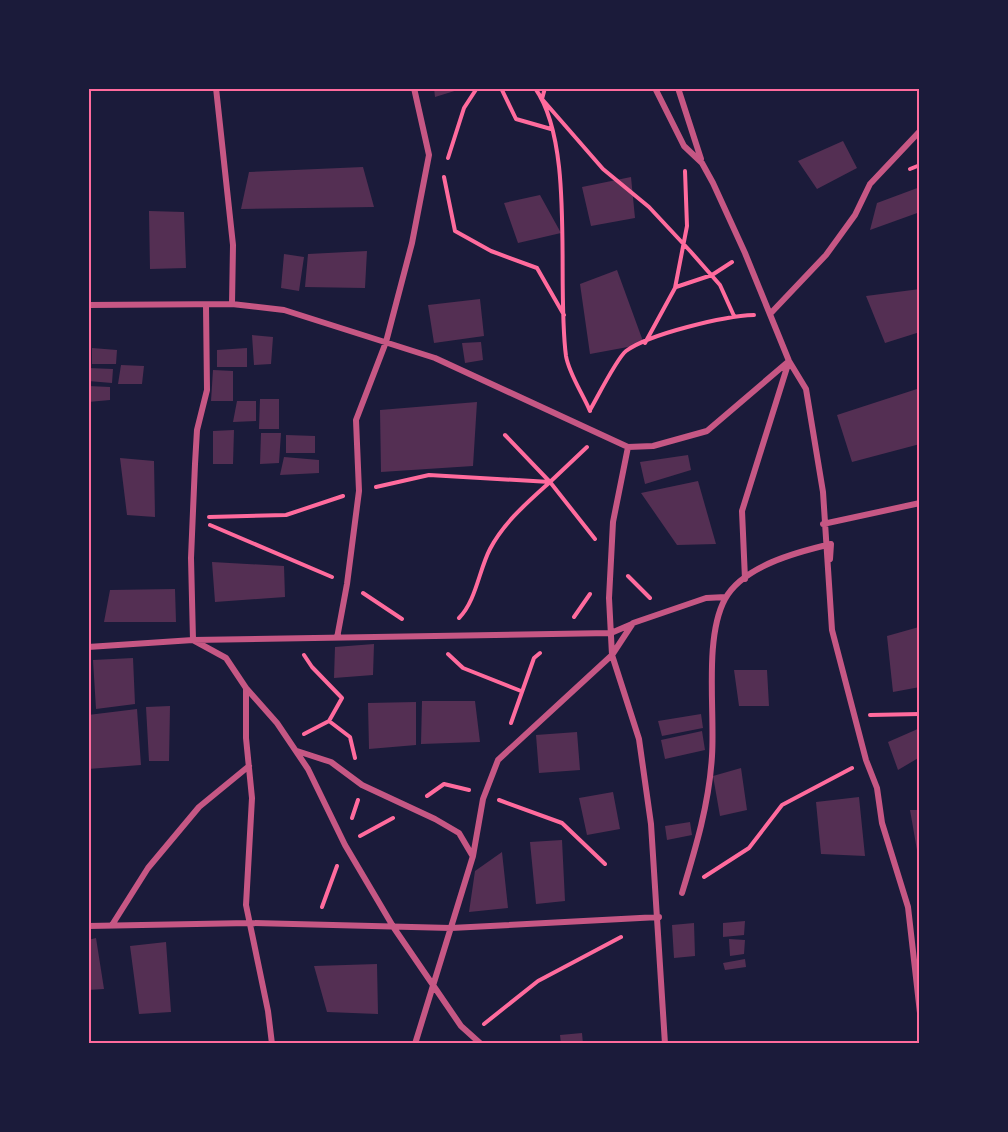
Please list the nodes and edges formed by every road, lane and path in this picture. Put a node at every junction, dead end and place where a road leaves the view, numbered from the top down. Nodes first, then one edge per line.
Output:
1 (216, 88) edge
2 (414, 88) edge
3 (477, 88) edge
4 (501, 88) edge
5 (535, 88) edge
6 (545, 88) edge
7 (655, 88) edge
8 (678, 88) edge
9 (543, 99) junction
10 (552, 129) junction
11 (920, 131) edge
12 (684, 146) junction
13 (447, 161) dead end
14 (702, 163) junction
15 (443, 172) dead end
16 (684, 244) junction
17 (746, 253) junction
18 (712, 276) junction
19 (675, 288) junction
20 (232, 304) junction
21 (88, 305) edge
22 (206, 306) junction
23 (770, 315) junction
24 (564, 316) junction
25 (734, 316) junction
26 (386, 342) junction
27 (644, 344) junction
28 (789, 361) junction
29 (590, 411) junction
30 (505, 435) dead end
31 (600, 435) junction
32 (628, 447) junction
33 (550, 482) junction
34 (920, 503) edge
35 (823, 524) junction
36 (826, 545) junction
37 (611, 558) junction
38 (745, 579) junction
39 (592, 591) dead end
40 (726, 597) junction
41 (665, 614) junction
42 (633, 623) junction
43 (611, 633) junction
44 (559, 635) junction
45 (337, 638) junction
46 (432, 638) junction
47 (295, 639) junction
48 (193, 640) junction
49 (88, 648) edge
50 (612, 655) junction
51 (246, 688) junction
52 (521, 691) junction
53 (920, 714) edge
54 (854, 715) junction
55 (510, 726) dead end
56 (290, 741) junction
57 (296, 751) junction
58 (249, 766) junction
59 (484, 794) junction
60 (411, 808) junction
61 (345, 845) junction
62 (473, 856) junction
63 (605, 864) dead end
64 (682, 893) dead end
65 (659, 917) junction
66 (250, 923) junction
67 (112, 925) junction
68 (316, 925) junction
69 (88, 927) edge
70 (394, 928) junction
71 (451, 928) junction
72 (433, 986) junction
73 (920, 1013) edge
74 (272, 1044) edge
75 (415, 1044) edge
76 (481, 1044) edge
77 (665, 1044) edge

1 - 20 street
2 - 26 street
3 - 13 path
4 - 10 path
5 - 9 path
6 - 9 path
7 - 12 street
8 - 14 street
9 - 10 path
9 - 16 path
10 - 24 path
11 - 23 street
12 - 14 street
12 - 16 path
14 - 17 street
15 - 24 path
16 - 18 path
16 - 19 path
17 - 18 path
17 - 23 street
18 - 19 path
18 - 25 path
19 - 27 path
20 - 22 street
20 - 26 street
21 - 22 street
22 - 48 street
23 - 25 path
23 - 28 street
24 - 29 path
25 - 27 path
26 - 31 street
26 - 45 street
27 - 29 path
28 - 32 street
28 - 35 street
28 - 38 street
29 - 31 path
30 - 33 path
31 - 32 street
32 - 37 street
33 - 37 path
33 - 46 path
34 - 35 street
35 - 36 street
36 - 38 street
36 - 54 street
37 - 41 path
37 - 43 street
38 - 40 street
39 - 44 path
40 - 41 street
40 - 64 street
41 - 42 street
42 - 43 street
42 - 50 street
43 - 44 street
43 - 50 street
44 - 46 street
44 - 52 path
45 - 46 street
45 - 47 street
46 - 52 path
47 - 48 street
47 - 56 path
48 - 49 street
48 - 51 street
50 - 59 street
50 - 65 street
51 - 56 street
51 - 58 street
52 - 55 path
53 - 54 path
54 - 73 street
56 - 57 street
57 - 60 street
57 - 61 street
58 - 66 street
58 - 67 street
59 - 60 path
59 - 62 street
59 - 63 path
60 - 61 path
60 - 62 street
61 - 68 path
61 - 70 street
62 - 71 street
65 - 71 street
65 - 77 street
66 - 67 street
66 - 68 street
66 - 74 street
67 - 69 street
68 - 70 street
70 - 71 street
70 - 72 street
71 - 72 street
72 - 75 street
72 - 76 street

